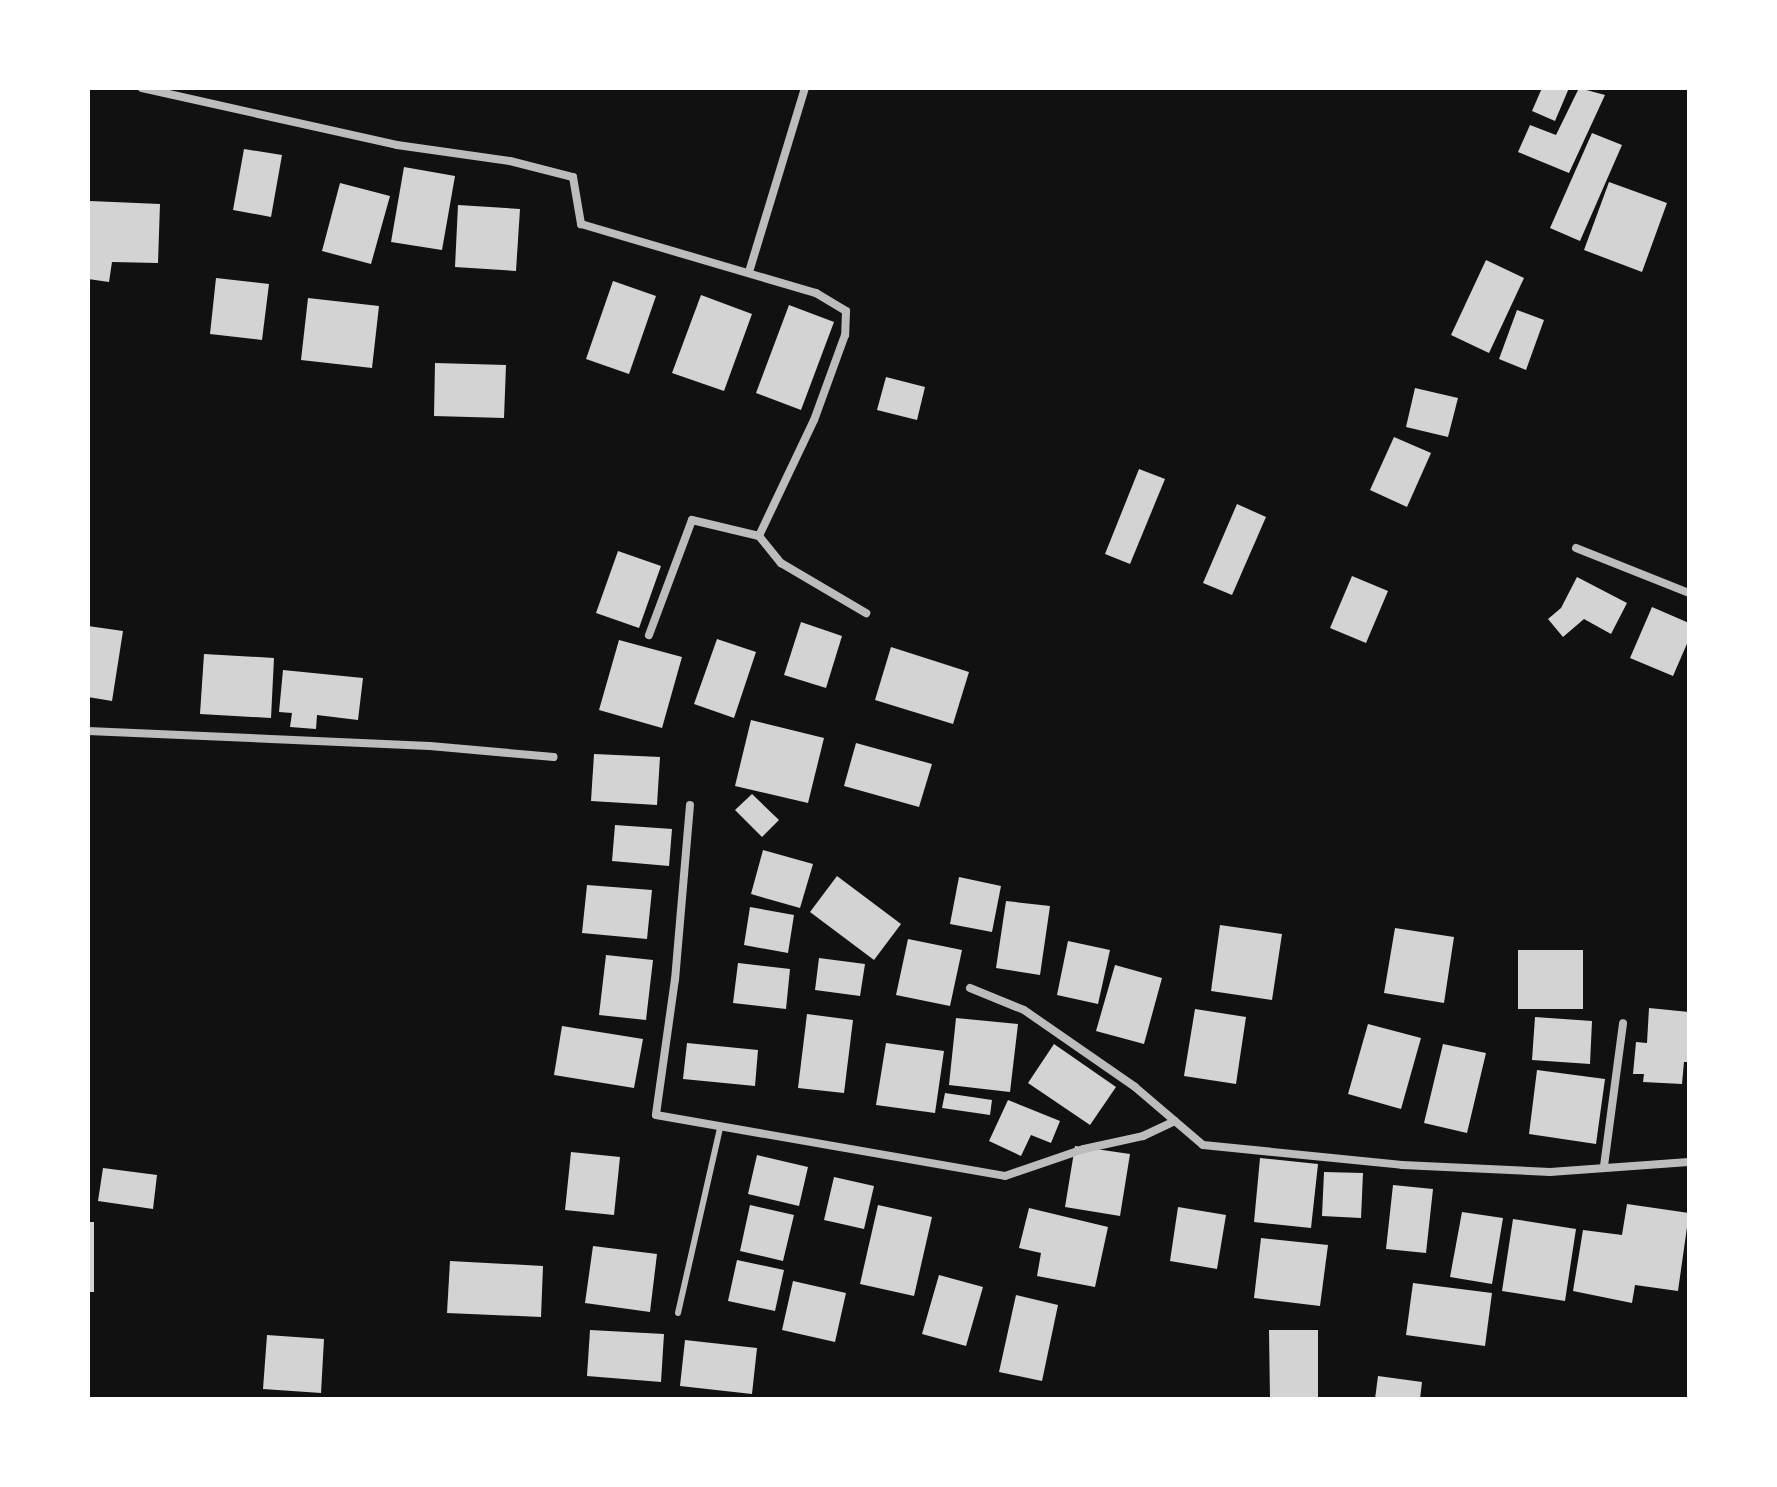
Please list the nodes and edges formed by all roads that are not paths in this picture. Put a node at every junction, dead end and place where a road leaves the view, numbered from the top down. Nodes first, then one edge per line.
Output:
1 (142, 88) edge
2 (805, 88) edge
3 (749, 272) junction
4 (759, 536) junction
5 (1576, 548) dead end
6 (1689, 593) edge
7 (866, 613) dead end
8 (649, 635) dead end
9 (88, 731) edge
10 (554, 757) dead end
11 (690, 805) dead end
12 (970, 988) dead end
13 (1623, 1023) dead end
14 (1175, 1121) junction
15 (720, 1128) junction
16 (1689, 1162) edge
17 (1604, 1166) junction
18 (678, 1313) dead end

1 - 3 street
2 - 3 street
3 - 4 street
4 - 7 street
4 - 8 street
5 - 6 street
9 - 10 street
11 - 15 street
12 - 14 street
13 - 17 street
14 - 15 street
14 - 17 street
15 - 18 lane
16 - 17 street

